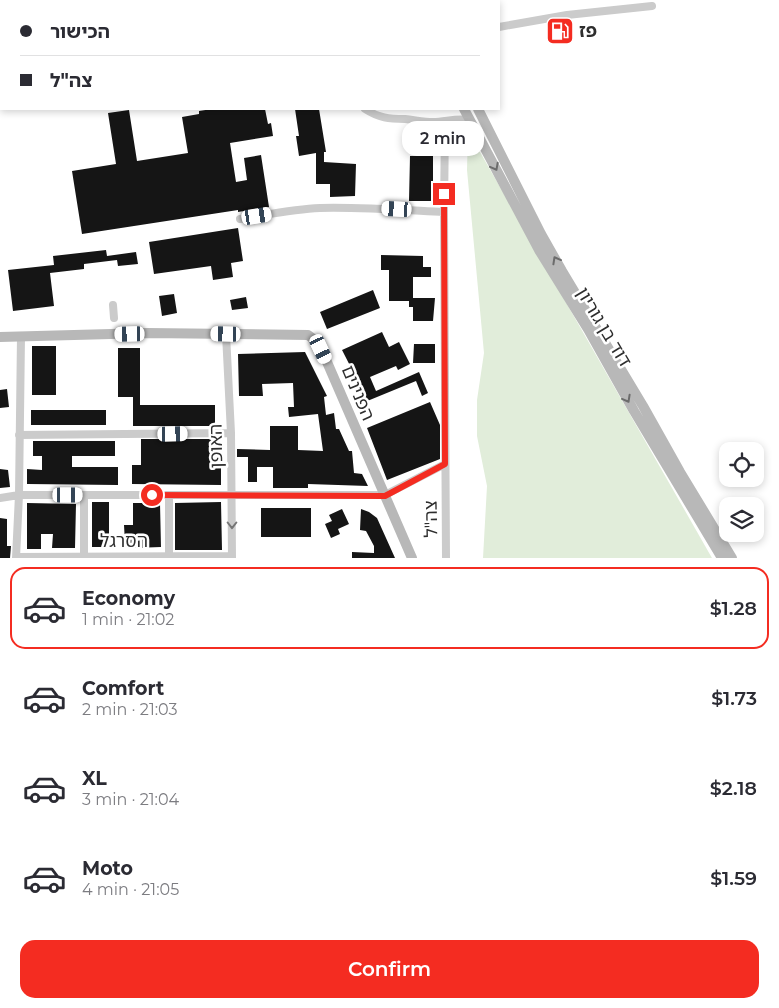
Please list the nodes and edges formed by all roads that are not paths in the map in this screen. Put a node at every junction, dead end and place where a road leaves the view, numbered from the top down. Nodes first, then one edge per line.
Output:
1 (652, 6) dead end
2 (500, 27) edge
3 (367, 110) edge
4 (465, 110) edge
5 (478, 110) edge
6 (445, 121) junction
7 (475, 130) junction
8 (444, 212) junction
9 (240, 219) dead end
10 (113, 305) dead end
11 (114, 318) dead end
12 (226, 334) junction
13 (0, 336) edge
14 (21, 336) junction
15 (231, 433) junction
16 (19, 435) junction
17 (445, 464) junction
18 (19, 495) junction
19 (84, 495) junction
20 (169, 495) junction
21 (232, 495) junction
22 (385, 496) junction
23 (0, 498) edge
24 (169, 556) junction
25 (84, 557) junction
26 (118, 557) edge
27 (232, 557) edge
28 (16, 558) edge
29 (412, 558) edge
30 (446, 558) edge
31 (721, 558) edge
32 (732, 558) edge

1 - 2 street
3 - 6 street
4 - 7 main road, דוד בן גוריון
32 -> 5 main road, דוד בן גוריון
6 - 7 street
6 - 8 street, צה"ל
7 -> 31 main road, דוד בן גוריון
8 - 9 street
8 - 17 street, צה"ל
10 - 11 street
12 - 14 main road, הפנינים
12 - 15 street, האופן
12 - 22 main road, הפנינים
13 - 14 main road, הפנינים
14 - 16 street
15 - 16 street
15 - 21 street, האופן
16 - 18 street
17 - 22 street
17 - 30 street, צה"ל
18 - 19 street
18 - 23 street
18 - 28 street
19 - 20 street
19 - 25 street
20 - 21 street
20 - 24 street
21 - 22 street
21 -> 27 street, האופן
22 - 29 main road, הפנינים
24 - 26 street, הסרגל
24 - 27 street, הסרגל
25 - 26 street, הסרגל
25 - 28 street, הסרגל

